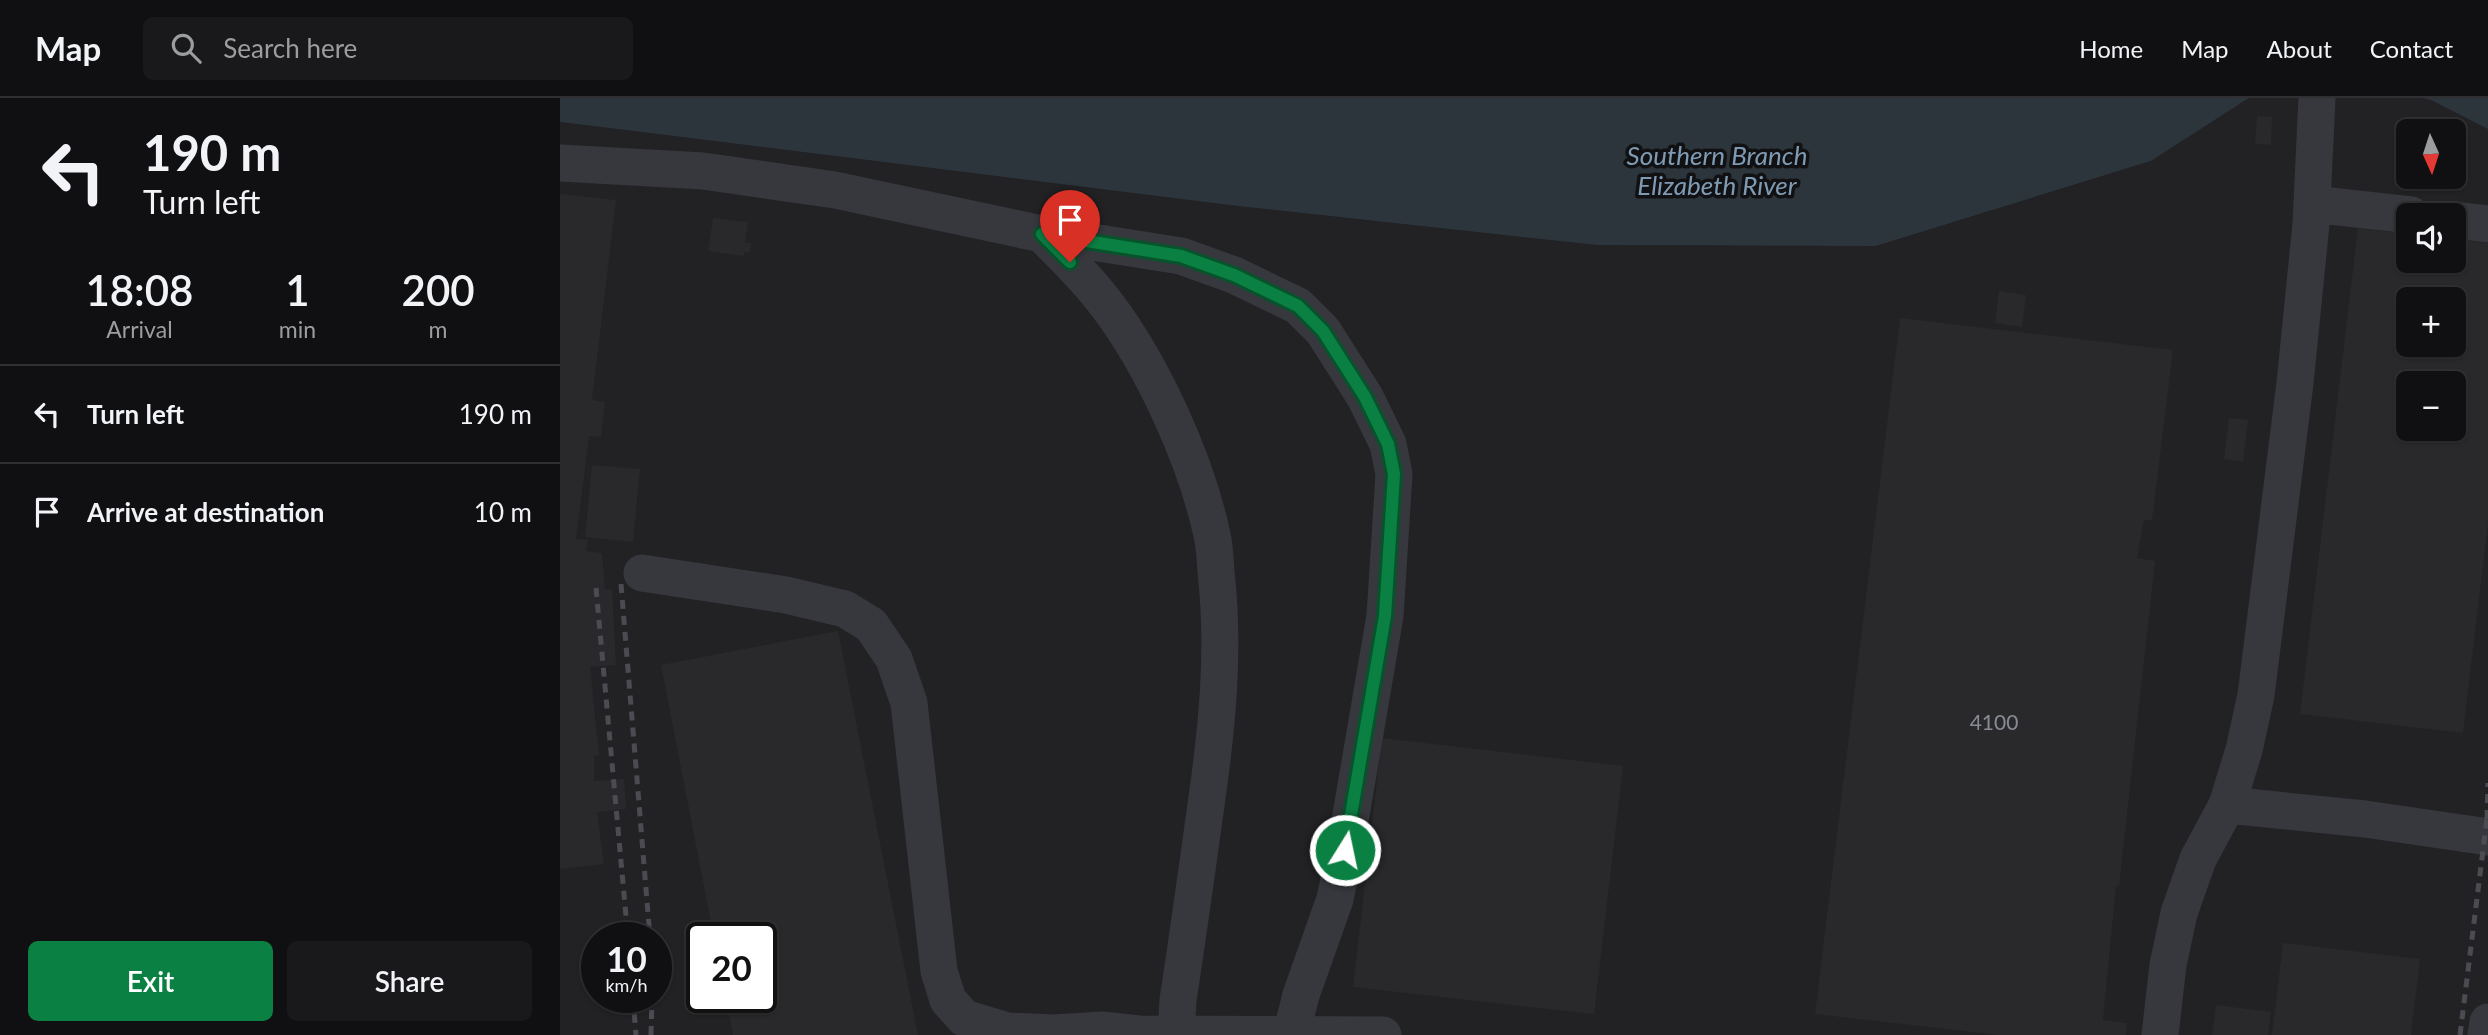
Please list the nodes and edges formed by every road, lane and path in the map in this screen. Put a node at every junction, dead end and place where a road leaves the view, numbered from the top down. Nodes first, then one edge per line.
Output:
1 (2317, 98) edge
2 (560, 163) edge
3 (2312, 204) junction
4 (2396, 213) edge
5 (2466, 221) edge
6 (2488, 224) edge
7 (1042, 234) junction
8 (642, 573) dead end
9 (2227, 805) junction
10 (2488, 837) edge
11 (2488, 1021) edge
12 (1176, 1035) edge
13 (1291, 1035) edge
14 (1384, 1035) edge
15 (2160, 1035) edge
16 (2486, 1035) edge

1 - 3 lane
2 - 7 lane
3 - 4 lane
3 - 9 lane
5 - 6 lane
7 - 12 lane
7 - 13 lane
8 - 12 lane
9 - 10 lane
9 - 15 lane
11 - 16 lane
12 - 13 lane
13 - 14 lane

